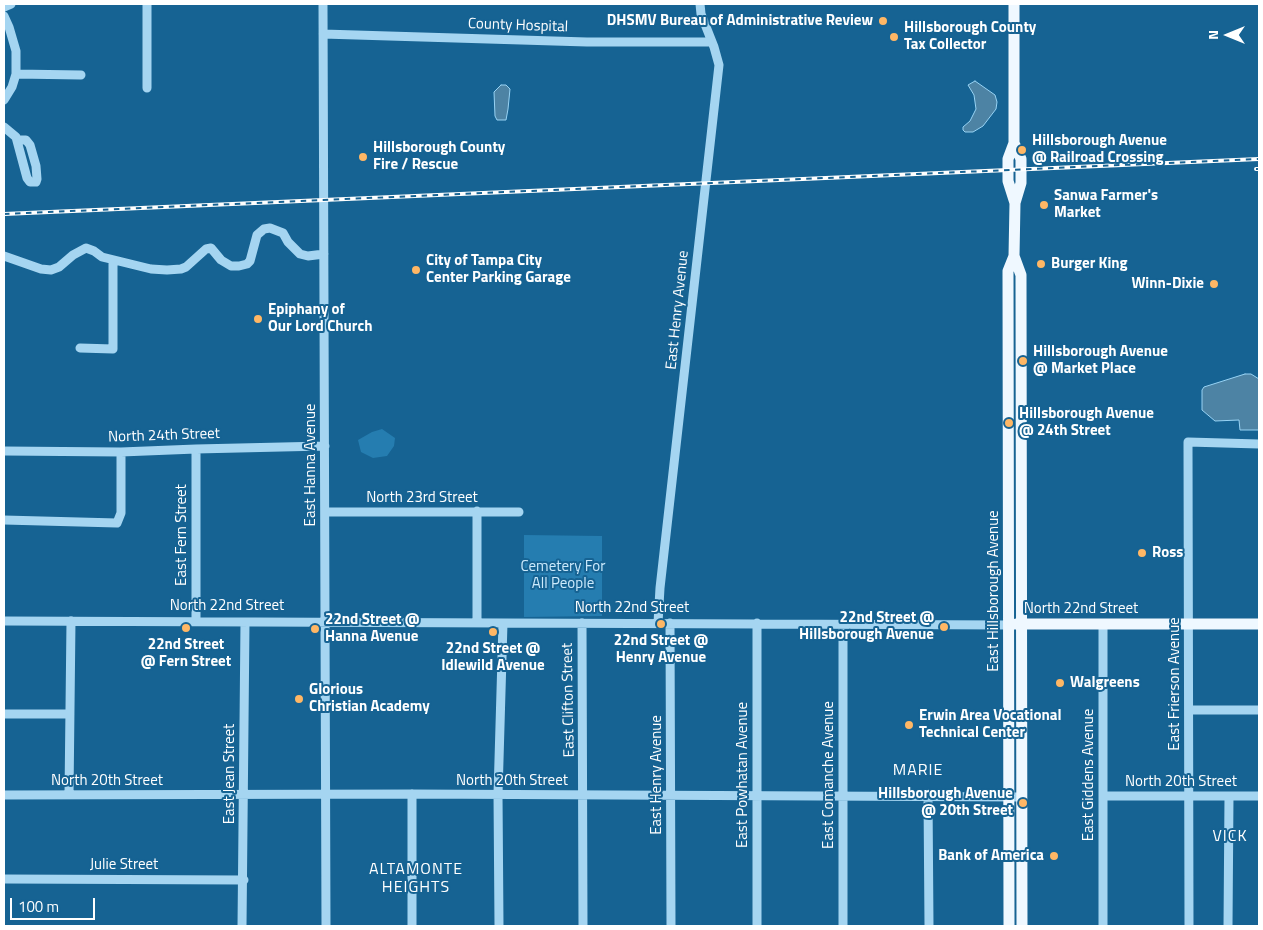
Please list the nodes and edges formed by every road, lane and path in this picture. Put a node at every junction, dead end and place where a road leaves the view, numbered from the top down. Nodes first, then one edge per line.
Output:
1 (11, 4) edge
2 (147, 4) edge
3 (323, 4) edge
4 (700, 4) edge
5 (1014, 4) edge
6 (4, 7) edge
7 (4, 16) edge
8 (323, 34) junction
9 (711, 42) junction
10 (16, 74) junction
11 (81, 75) dead end
12 (147, 88) dead end
13 (4, 100) edge
14 (4, 127) edge
15 (27, 178) dead end
16 (324, 254) junction
17 (4, 256) edge
18 (1014, 256) junction
19 (113, 260) junction
20 (80, 348) dead end
21 (1259, 444) edge
22 (325, 446) junction
23 (196, 449) junction
24 (4, 451) edge
25 (121, 452) junction
26 (325, 512) junction
27 (477, 512) junction
28 (519, 512) dead end
29 (4, 520) edge
30 (4, 621) edge
31 (71, 621) junction
32 (196, 621) junction
33 (244, 622) junction
34 (326, 622) junction
35 (477, 623) junction
36 (503, 623) junction
37 (582, 623) junction
38 (658, 623) junction
39 (670, 623) junction
40 (757, 623) junction
41 (843, 624) junction
42 (1022, 624) junction
43 (1103, 624) junction
44 (1189, 624) junction
45 (1259, 624) edge
46 (1009, 625) junction
47 (1189, 710) junction
48 (1259, 710) edge
49 (4, 714) edge
50 (70, 714) junction
51 (326, 794) junction
52 (412, 794) junction
53 (498, 794) junction
54 (584, 794) junction
55 (4, 795) edge
56 (69, 795) junction
57 (244, 795) junction
58 (671, 795) junction
59 (756, 796) junction
60 (842, 796) junction
61 (928, 796) junction
62 (1021, 796) junction
63 (1103, 796) junction
64 (1189, 796) junction
65 (1229, 796) junction
66 (1259, 796) edge
67 (1008, 797) junction
68 (4, 879) edge
69 (244, 880) junction
70 (242, 926) edge
71 (326, 926) edge
72 (412, 926) edge
73 (499, 926) edge
74 (584, 926) edge
75 (671, 926) edge
76 (757, 926) edge
77 (843, 926) edge
78 (929, 926) edge
79 (1009, 926) edge
80 (1022, 926) edge
81 (1103, 926) edge
82 (1189, 926) edge
83 (1228, 926) edge

1 - 6 street
2 - 12 street
3 - 8 street, East Hanna Avenue
4 - 9 street, East Henry Avenue
5 - 18 main road, East Hillsborough Avenue
7 - 10 street
8 - 9 street, County Hospital
8 - 16 street, East Hanna Avenue
9 - 38 street, East Henry Avenue
10 - 11 street
10 - 13 street
14 - 15 street
16 - 19 street
16 - 22 street, East Hanna Avenue
17 - 19 street
18 - 42 main road, East Hillsborough Avenue
18 - 46 main road, East Hillsborough Avenue
19 - 20 street
21 - 44 street, East Frierson Avenue
22 - 23 street, North 24th Street
22 - 26 street, East Hanna Avenue
23 - 25 street, North 24th Street
23 - 32 street, East Fern Street
24 - 25 street, North 24th Street
25 - 29 street
26 - 27 street, North 23rd Street
26 - 34 street, East Hanna Avenue
27 - 28 street, North 23rd Street
27 - 35 street
30 - 31 street, North 22nd Street
31 - 32 street, North 22nd Street
31 - 50 street
32 - 33 street, North 22nd Street
33 - 34 street, North 22nd Street
33 - 57 street, East Jean Street
34 - 35 street, North 22nd Street
34 - 51 street, East Hanna Avenue
35 - 36 street, North 22nd Street
36 - 37 street, North 22nd Street
36 - 53 street
37 - 38 street, North 22nd Street
37 - 54 street, East Clifton Street
38 - 39 street, North 22nd Street
39 - 40 street, North 22nd Street
39 - 58 street, East Henry Avenue
40 - 41 street, North 22nd Street
40 - 59 street, East Powhatan Avenue
41 - 46 street, North 22nd Street
41 - 60 street, East Comanche Avenue
42 - 43 main road, North 22nd Street
42 - 46 main road, North 22nd Street
42 - 62 main road, East Hillsborough Avenue
43 - 44 main road, North 22nd Street
43 - 63 street, East Giddens Avenue
44 - 45 main road, North 22nd Street
44 - 47 street, East Frierson Avenue
46 - 67 main road, East Hillsborough Avenue
47 - 48 street
47 - 64 street, East Frierson Avenue
49 - 50 street
50 - 56 street
51 - 52 street, North 20th Street
51 - 57 street, North 20th Street
51 - 71 street, East Hanna Avenue
52 - 53 street, North 20th Street
52 - 72 street
53 - 54 street, North 20th Street
53 - 73 street
54 - 58 street, North 20th Street
54 - 74 street, East Clifton Street
55 - 56 street, North 20th Street
56 - 57 street, North 20th Street
57 - 69 street, East Jean Street
58 - 59 street, North 20th Street
58 - 75 street, East Henry Avenue
59 - 60 street, North 20th Street
59 - 76 street, East Powhatan Avenue
60 - 61 street, North 20th Street
60 - 77 street, East Comanche Avenue
61 - 67 street, North 20th Street
61 - 78 street
62 - 67 street, North 20th Street
62 - 80 main road, East Hillsborough Avenue
63 - 64 street, North 20th Street
63 - 81 street, East Giddens Avenue
64 - 65 street, North 20th Street
64 - 82 street, East Frierson Avenue
65 - 66 street, North 20th Street
65 - 83 street
67 - 79 main road, East Hillsborough Avenue
68 - 69 street, Julie Street
69 - 70 street, East Jean Street

